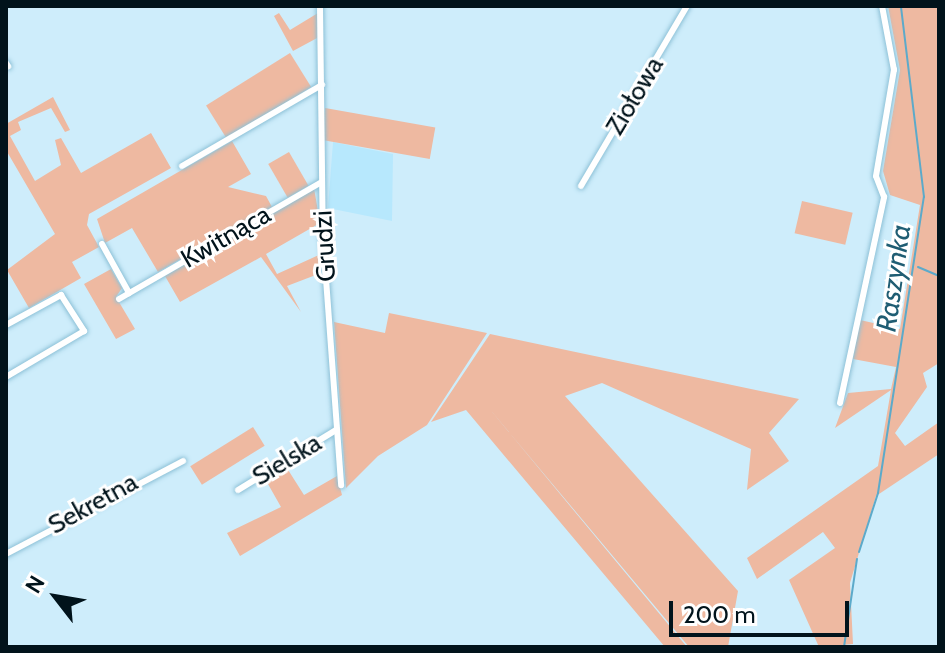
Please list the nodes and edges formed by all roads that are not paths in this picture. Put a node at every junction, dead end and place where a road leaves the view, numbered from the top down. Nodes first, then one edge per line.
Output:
1 (320, 6) edge
2 (687, 6) edge
3 (882, 6) edge
4 (322, 85) junction
5 (182, 166) dead end
6 (322, 182) junction
7 (581, 186) dead end
8 (102, 244) dead end
9 (129, 293) junction
10 (119, 299) dead end
11 (6, 325) edge
12 (6, 377) edge
13 (840, 403) dead end
14 (336, 430) junction
15 (183, 461) dead end
16 (341, 485) dead end
17 (238, 490) dead end
18 (6, 554) edge

1 - 4 street, Grudzi
2 - 7 street, Ziołowa
3 - 13 street
4 - 5 street
4 - 6 street, Grudzi
6 - 9 street, Kwitnąca
6 - 14 street, Grudzi
8 - 9 street
9 - 10 street, Kwitnąca
11 - 12 street
14 - 16 street, Grudzi
14 - 17 street, Sielska
15 - 18 street, Sekretna

